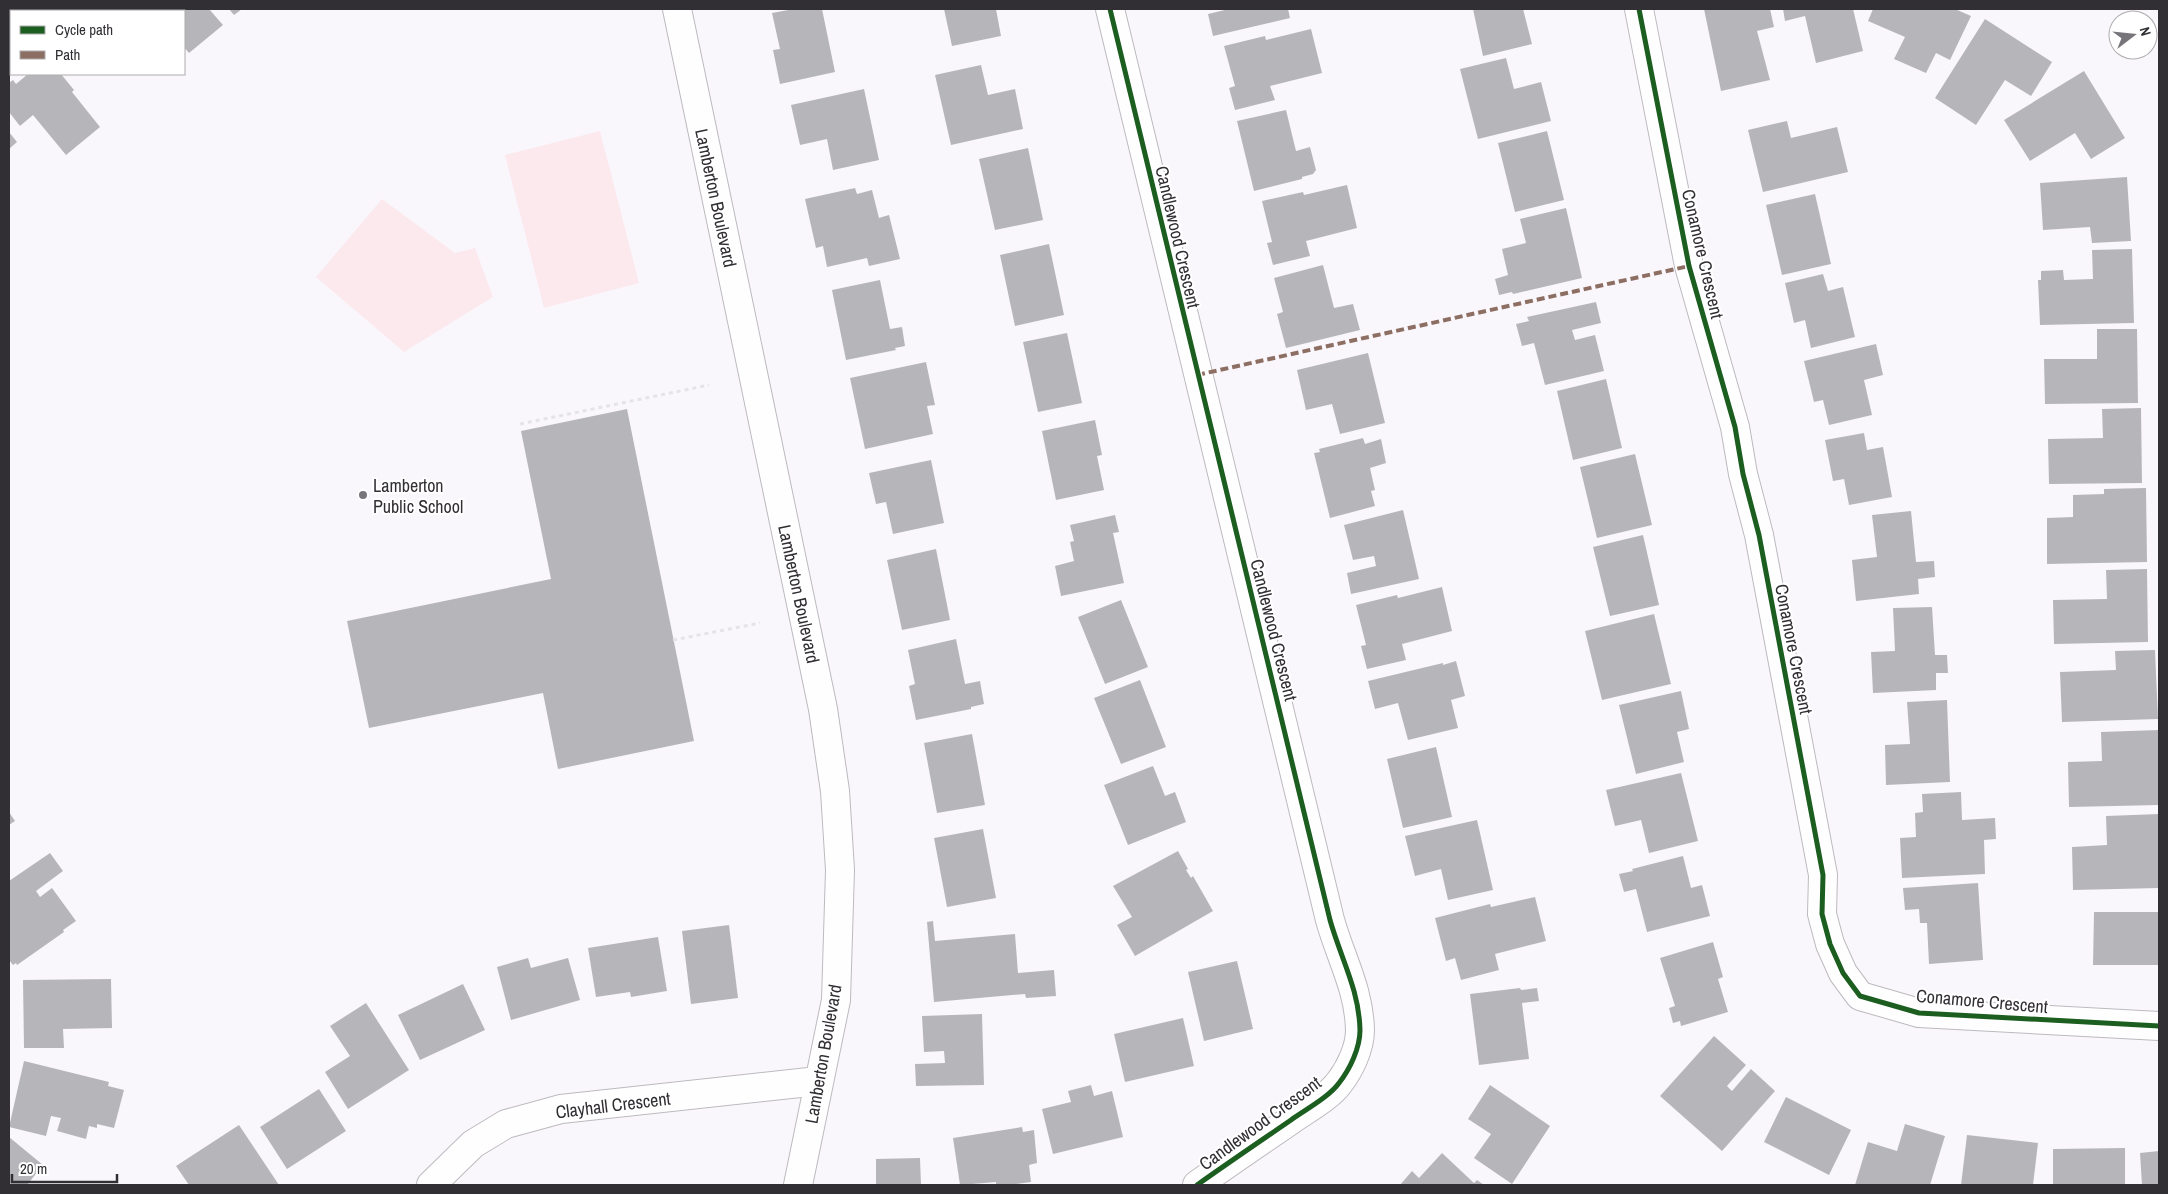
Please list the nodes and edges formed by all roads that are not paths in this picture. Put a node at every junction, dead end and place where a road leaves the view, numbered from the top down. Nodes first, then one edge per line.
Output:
1 (677, 9) edge
2 (1110, 9) edge
3 (1639, 9) edge
4 (2159, 1026) edge
5 (818, 1082) junction
6 (431, 1185) edge
7 (798, 1185) edge
8 (1197, 1185) edge

1 - 5 street, Lamberton Boulevard
2 - 8 street, Candlewood Crescent
3 - 4 street, Conamore Crescent
5 - 6 street, Clayhall Crescent
5 - 7 street, Lamberton Boulevard

